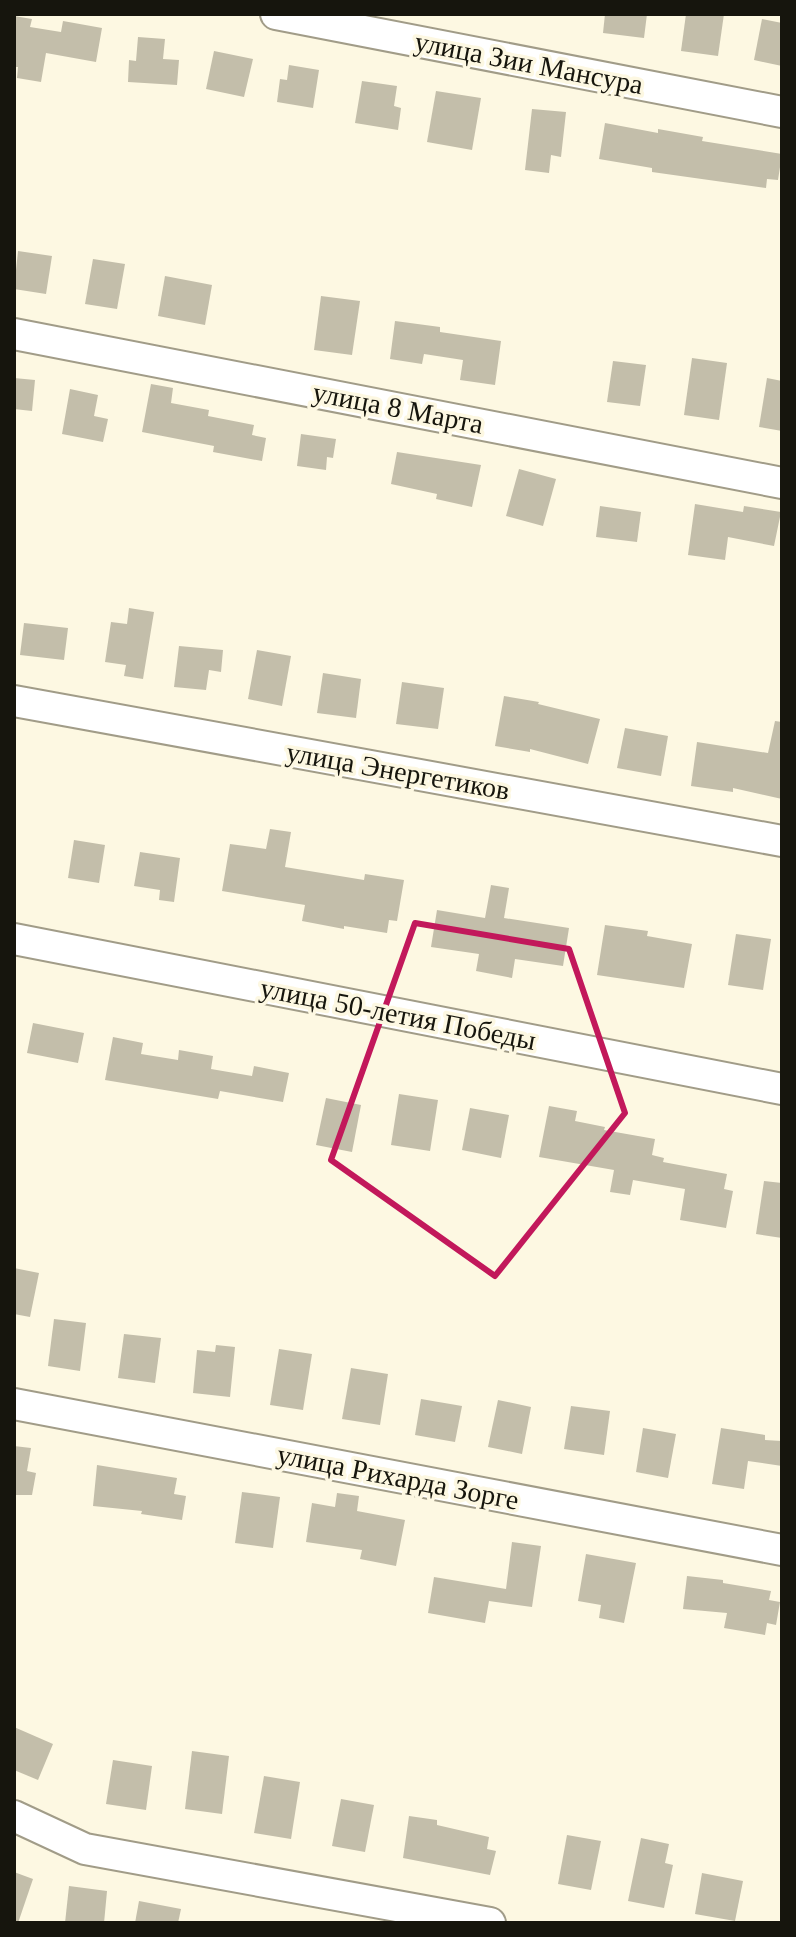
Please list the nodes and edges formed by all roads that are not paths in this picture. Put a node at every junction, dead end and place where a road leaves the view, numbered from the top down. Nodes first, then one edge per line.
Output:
1 (276, 14) edge
2 (782, 112) edge
3 (14, 334) edge
4 (782, 483) edge
5 (14, 701) edge
6 (782, 841) edge
7 (14, 939) edge
8 (782, 1089) edge
9 (14, 1404) edge
10 (782, 1550) edge
11 (14, 1816) edge
12 (490, 1923) edge

1 - 2 street, улица Зии Мансура
3 - 4 street, улица 8 Марта
5 - 6 street, улица Энергетиков
7 - 8 street, улица 50-летия Победы
9 - 10 street, улица Рихарда Зорге
11 - 12 street

